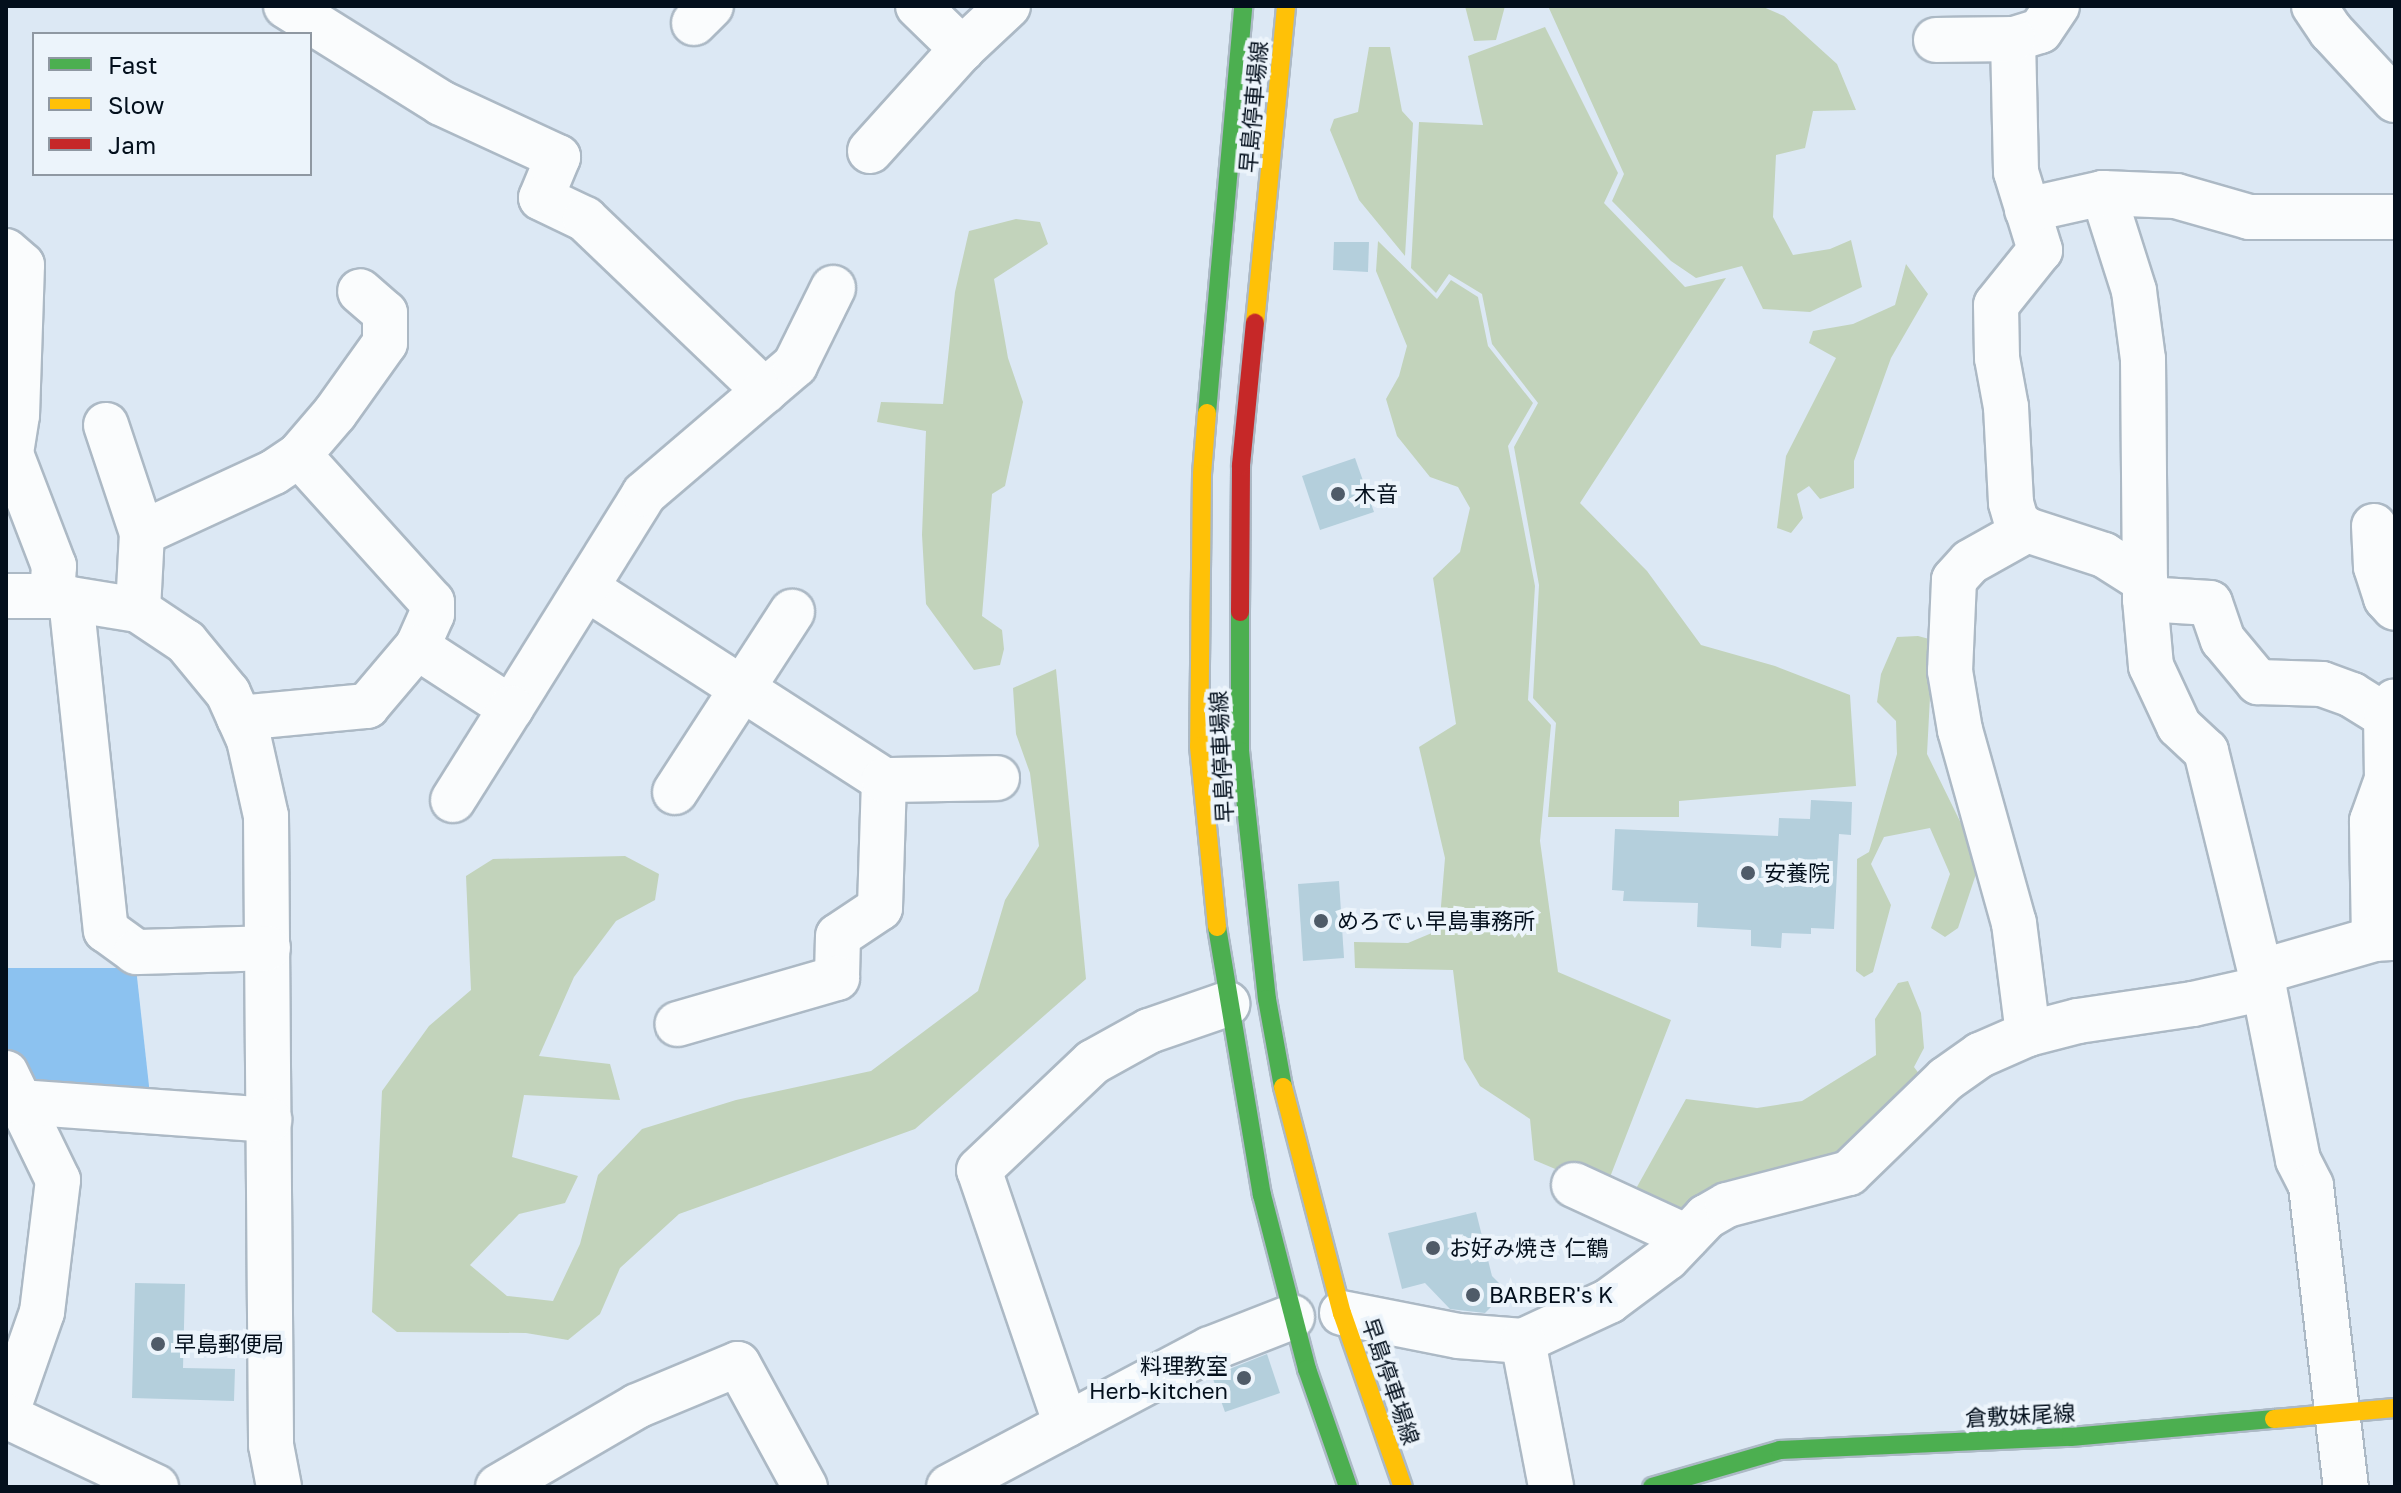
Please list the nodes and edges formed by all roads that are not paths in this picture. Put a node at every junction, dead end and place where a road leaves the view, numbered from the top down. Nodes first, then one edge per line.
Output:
1 (286, 6) edge
2 (918, 6) edge
3 (1008, 6) edge
4 (1243, 6) edge
5 (1286, 6) edge
6 (2057, 6) edge
7 (2314, 6) edge
8 (2013, 39) junction
9 (1936, 40) dead end
10 (962, 49) junction
11 (2395, 100) edge
12 (870, 151) dead end
13 (2103, 193) junction
14 (2027, 210) junction
15 (2395, 217) edge
16 (6, 251) edge
17 (833, 288) dead end
18 (360, 291) dead end
19 (765, 391) junction
20 (106, 425) dead end
21 (299, 455) junction
22 (2374, 526) dead end
23 (2027, 530) junction
24 (142, 533) junction
25 (586, 588) junction
26 (2145, 590) junction
27 (6, 596) edge
28 (62, 598) junction
29 (2395, 608) edge
30 (138, 610) junction
31 (792, 612) dead end
32 (417, 647) junction
33 (743, 688) junction
34 (511, 708) junction
35 (2390, 708) edge
36 (239, 718) junction
37 (997, 778) dead end
38 (884, 780) junction
39 (675, 792) dead end
40 (453, 800) dead end
41 (2384, 939) edge
42 (268, 948) junction
43 (2262, 980) junction
44 (1227, 1004) junction
45 (678, 1024) dead end
46 (2028, 1034) junction
47 (13, 1088) edge
48 (269, 1120) junction
49 (1574, 1185) dead end
50 (1687, 1237) junction
51 (1342, 1313) junction
52 (1292, 1317) junction
53 (1523, 1341) junction
54 (2395, 1408) edge
55 (2336, 1412) junction
56 (6, 1416) edge
57 (1066, 1425) junction
58 (156, 1487) edge
59 (279, 1487) edge
60 (498, 1487) edge
61 (805, 1487) edge
62 (949, 1487) edge
63 (1348, 1487) edge
64 (1403, 1487) edge
65 (1551, 1487) edge
66 (1652, 1487) edge
67 (2346, 1487) edge

1 - 19 street
2 - 10 street
3 - 10 street
4 - 44 main road, 早島停車場線
5 - 51 main road, 早島停車場線
6 - 8 street
7 - 11 street
8 - 9 street
8 - 14 street
10 - 12 street
13 - 14 street
13 - 15 street
13 - 26 street
14 - 23 street
16 - 28 street
17 - 19 street
18 - 21 street
19 - 25 street
20 - 24 street
21 - 24 street
21 - 32 street
22 - 29 street
23 - 26 street
23 - 46 street
24 - 30 street
25 - 33 street
25 - 34 street
26 - 35 street
26 - 43 street
27 - 28 street
28 - 30 street
28 - 42 street
30 - 36 street
31 - 33 street
32 - 34 street
32 - 36 street
33 - 38 street
33 - 39 street
34 - 40 street
35 - 41 street
36 - 42 street
37 - 38 street
38 - 45 street
41 - 43 street
42 - 48 street
43 - 46 street
43 - 55 street
44 - 52 main road, 早島停車場線
44 - 57 street
46 - 50 street
47 - 48 street
47 - 56 street
48 - 59 street
49 - 50 street
50 - 53 street
51 - 53 street
51 - 64 main road, 早島停車場線
52 - 57 street
52 - 63 main road, 早島停車場線
53 - 65 street
54 - 55 main road, 倉敷妹尾線
55 - 66 main road, 倉敷妹尾線
55 - 67 street
56 - 58 street
57 - 62 street
60 - 61 street

